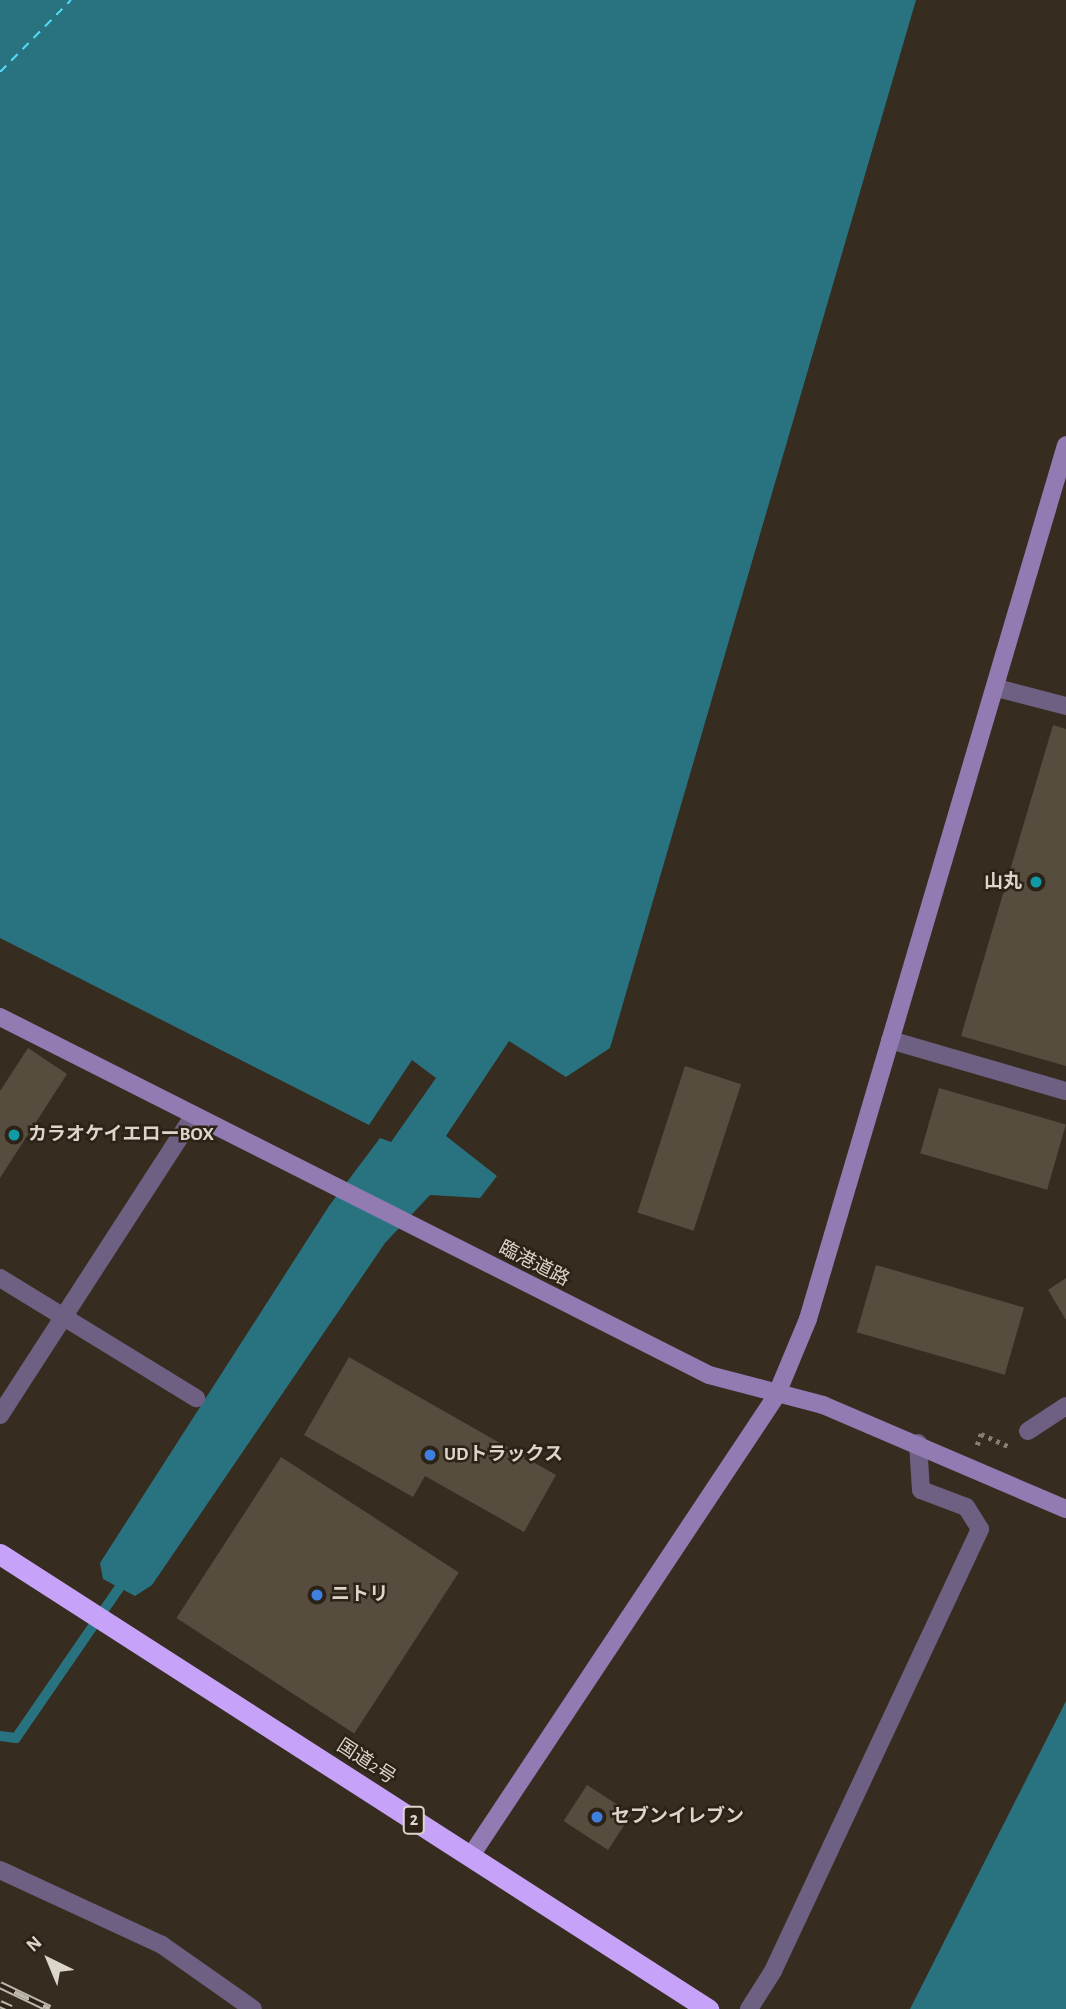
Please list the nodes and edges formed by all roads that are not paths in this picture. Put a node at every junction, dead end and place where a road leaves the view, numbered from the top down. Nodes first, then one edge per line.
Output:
1 (1066, 444) edge
2 (997, 688) junction
3 (1066, 706) edge
4 (0, 1017) edge
5 (890, 1040) junction
6 (1066, 1091) edge
7 (194, 1115) junction
8 (0, 1278) edge
9 (62, 1319) junction
10 (776, 1396) junction
11 (196, 1398) dead end
12 (1066, 1406) edge
13 (0, 1415) edge
14 (1028, 1432) road end
15 (918, 1443) junction
16 (1066, 1509) edge
17 (0, 1554) edge
18 (471, 1857) junction
19 (0, 1870) edge
20 (253, 2009) edge
21 (708, 2009) edge
22 (749, 2009) edge

1 - 2 street
2 - 3 street
2 - 5 street
4 - 7 street, 臨港道路
5 - 6 street
5 - 10 street
7 - 9 street
7 - 10 street, 臨港道路
8 - 9 street
9 - 11 street
9 - 13 street
10 - 15 street, 臨港道路
10 - 18 street
12 - 14 street
15 - 16 street, 臨港道路
15 - 22 street
17 - 18 highway, 国道2号 / 2
18 - 21 highway, 国道2号 / 2
19 - 20 street

